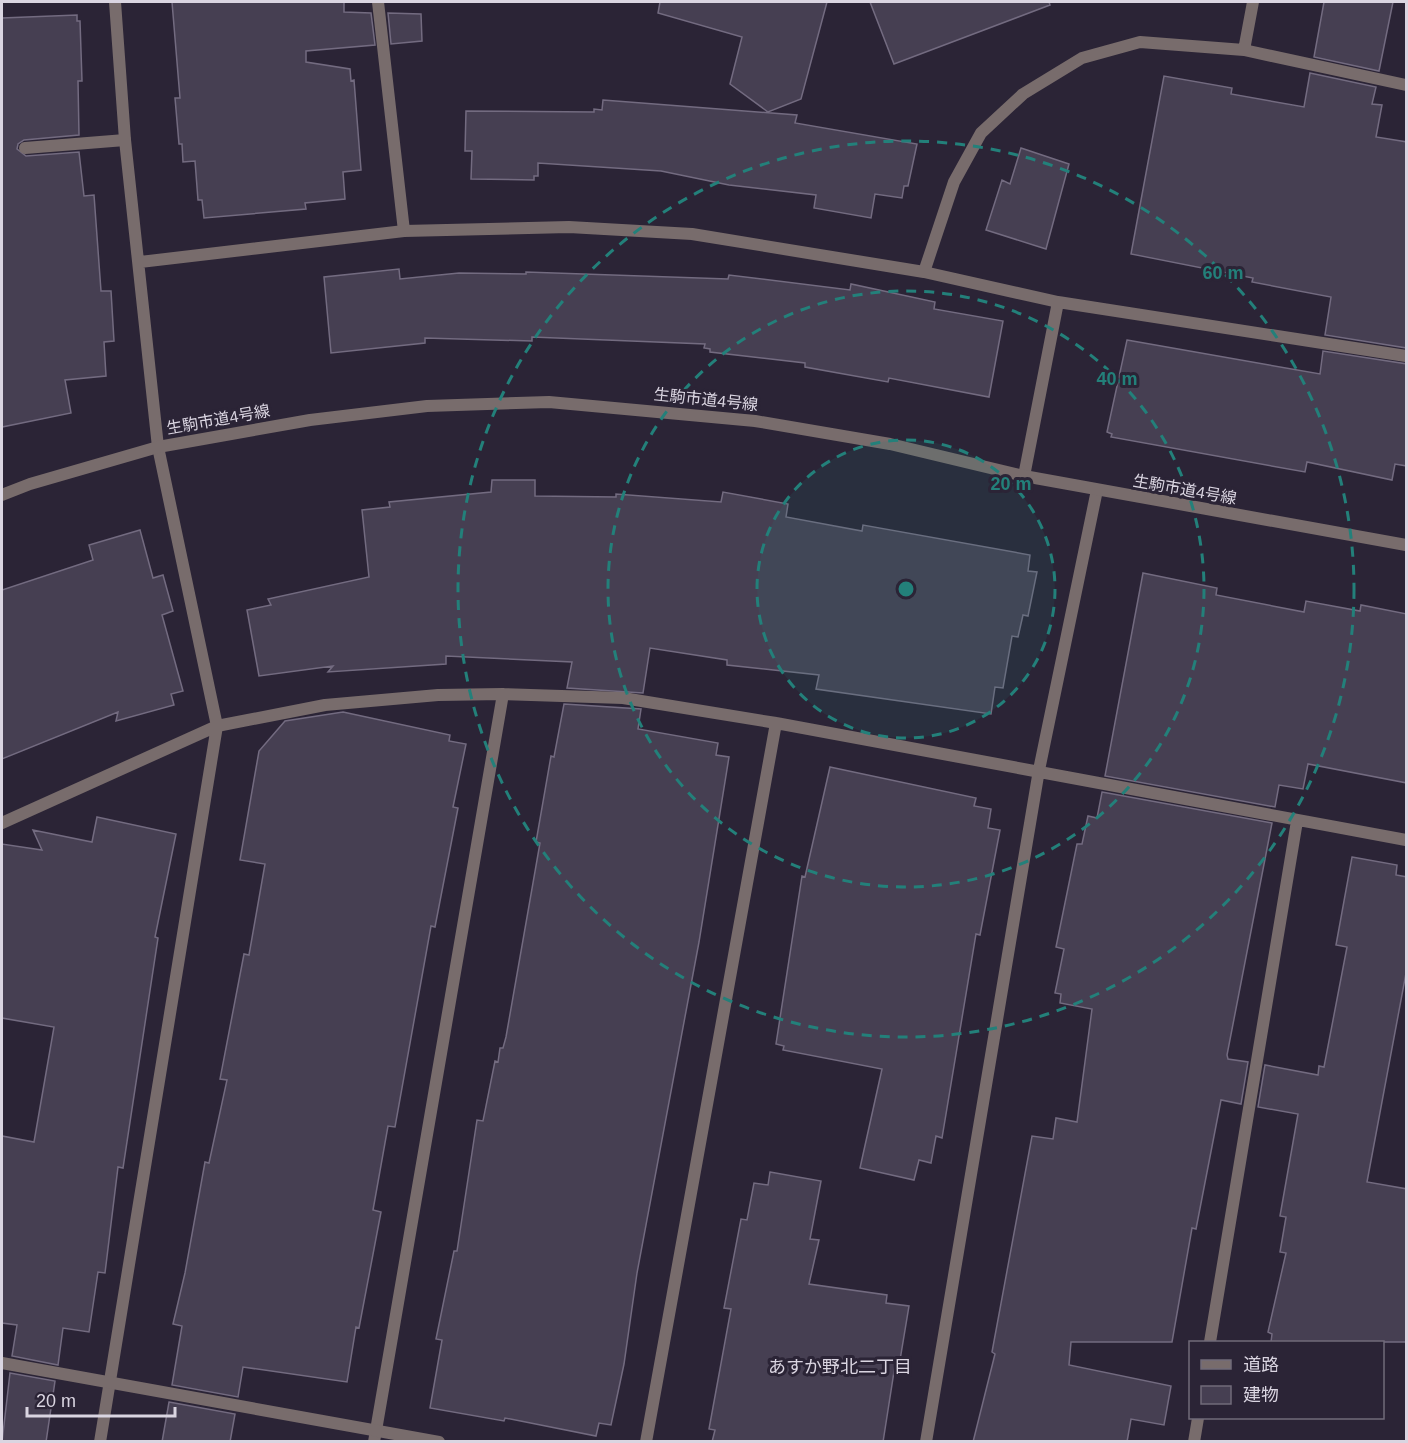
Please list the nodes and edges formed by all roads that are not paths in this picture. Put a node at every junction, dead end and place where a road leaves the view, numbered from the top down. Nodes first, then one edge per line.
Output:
1 (115, 2) edge
2 (378, 2) edge
3 (1253, 2) edge
4 (1244, 50) junction
5 (1407, 85) edge
6 (125, 140) junction
7 (25, 148) dead end
8 (404, 231) junction
9 (140, 262) junction
10 (924, 272) junction
11 (1058, 302) junction
12 (1407, 357) edge
13 (158, 447) junction
14 (1024, 476) junction
15 (1097, 490) junction
16 (2, 495) edge
17 (1407, 545) edge
18 (503, 694) junction
19 (776, 723) junction
20 (218, 726) junction
21 (1039, 770) junction
22 (1297, 821) junction
23 (2, 823) edge
24 (1407, 840) edge
25 (1210, 1341) edge
26 (2, 1363) edge
27 (111, 1383) junction
28 (1198, 1419) edge
29 (375, 1436) edge
30 (100, 1442) edge
31 (439, 1442) edge
32 (646, 1442) edge
33 (926, 1442) edge
34 (1194, 1442) edge

1 - 6 street
2 - 8 street
3 - 4 street
4 - 5 street
4 - 10 street
6 - 7 street
6 - 9 street
8 - 9 street
8 - 10 street
9 - 13 street
10 - 11 street
11 - 12 street
11 - 14 street
13 - 14 street, 生駒市道4号線
13 - 16 street, 生駒市道4号線
13 - 20 street
14 - 15 street, 生駒市道4号線
15 - 17 street, 生駒市道4号線
15 - 21 street
18 - 19 street
18 - 20 street
18 - 29 street
19 - 21 street
19 - 32 street
20 - 23 street
20 - 27 street
21 - 22 street
21 - 33 street
22 - 24 street
22 - 25 street
26 - 27 street
27 - 29 street
27 - 30 street
28 - 34 street
29 - 31 street

